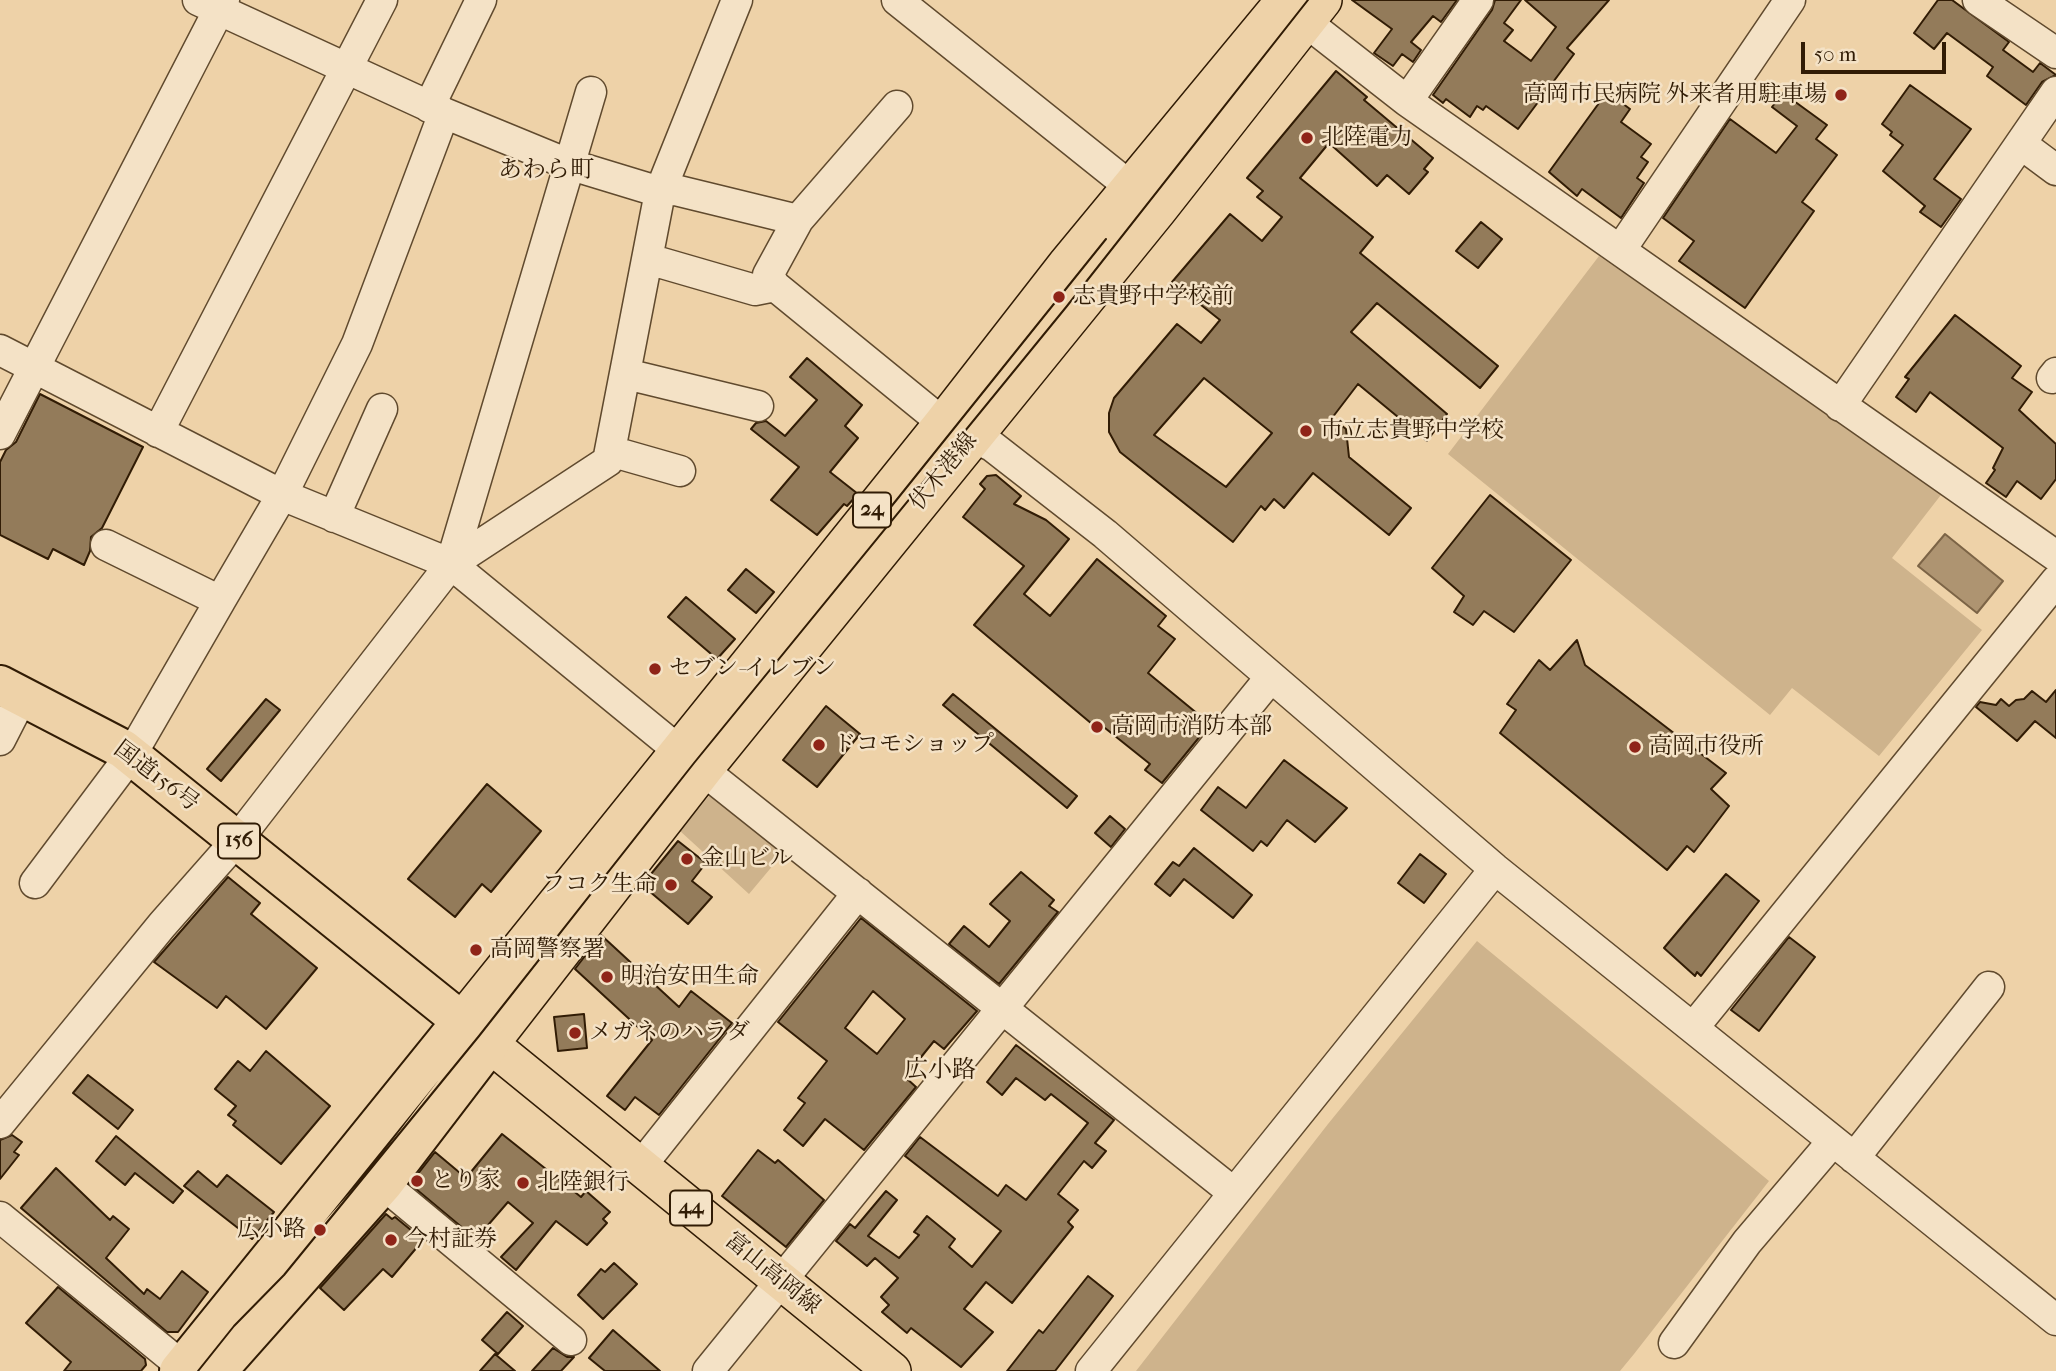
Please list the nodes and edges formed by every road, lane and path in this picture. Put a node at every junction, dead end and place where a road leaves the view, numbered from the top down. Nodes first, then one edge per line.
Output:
1 (382, 0) edge
2 (481, 0) edge
3 (897, 0) edge
4 (1478, 0) edge
5 (1790, 0) edge
6 (1978, 0) edge
7 (214, 3) edge
8 (727, 3) edge
9 (1294, 5) edge
10 (2056, 53) edge
11 (344, 70) junction
12 (591, 92) dead end
13 (2056, 92) edge
14 (1407, 101) junction
15 (897, 106) dead end
16 (437, 110) junction
17 (2021, 144) junction
18 (568, 164) junction
19 (2056, 170) edge
20 (660, 192) junction
21 (1145, 198) junction
22 (798, 220) junction
23 (1621, 249) junction
24 (648, 259) junction
25 (775, 286) junction
26 (0, 350) edge
27 (34, 367) junction
28 (626, 374) junction
29 (758, 406) dead end
30 (1840, 406) junction
31 (382, 409) dead end
32 (957, 430) junction
33 (158, 432) junction
34 (0, 434) edge
35 (610, 451) junction
36 (680, 471) dead end
37 (282, 495) junction
38 (334, 516) junction
39 (106, 545) dead end
40 (2056, 556) edge
41 (451, 564) junction
42 (2056, 581) edge
43 (220, 601) junction
44 (1271, 677) junction
45 (11, 691) edge
46 (0, 740) edge
47 (131, 755) junction
48 (692, 760) junction
49 (237, 840) junction
50 (1495, 869) junction
51 (36, 883) dead end
52 (858, 893) junction
53 (1989, 987) dead end
54 (1001, 1008) junction
55 (1693, 1028) junction
56 (475, 1033) junction
57 (0, 1123) edge
58 (1844, 1149) junction
59 (640, 1167) junction
60 (383, 1184) junction
61 (1234, 1192) junction
62 (0, 1217) edge
63 (781, 1282) junction
64 (2056, 1320) edge
65 (571, 1340) dead end
66 (1674, 1343) dead end
67 (884, 1369) edge
68 (192, 1370) edge
69 (708, 1371) edge
70 (1091, 1371) edge

1 - 11 street
2 - 16 street
3 - 21 street
4 - 14 street
5 - 23 street
6 - 10 street
7 - 11 street
7 - 27 street
8 - 20 street
9 - 14 street
9 - 21 main road, 伏木港線 / 24
11 - 16 street
11 - 33 street
12 - 18 street
13 - 17 street
14 - 23 street
15 - 22 street
16 - 18 street
16 - 37 street
17 - 19 street
17 - 30 street
18 - 20 street
18 - 41 street
20 - 22 street
20 - 24 street
21 - 32 main road, 伏木港線 / 24
22 - 25 street
23 - 30 street
24 - 25 street
24 - 28 street
25 - 32 street
26 - 27 street
27 - 33 street
27 - 34 street
28 - 29 street
28 - 35 street
30 - 40 street
31 - 38 street
32 - 44 street
32 - 48 main road, 伏木港線 / 24
33 - 37 street
35 - 36 street
35 - 41 street
37 - 38 street
37 - 43 street
38 - 41 street
39 - 43 street
41 - 48 street
41 - 49 street
42 - 55 street
43 - 47 street
44 - 50 street
44 - 54 street
45 - 46 street
45 - 47 highway, 国道156号 / 156
47 - 49 highway, 国道156号 / 156
47 - 51 street
48 - 52 street
48 - 56 main road, 伏木港線 / 24
49 - 56 highway, 国道156号 / 156
49 - 57 street
50 - 55 street
50 - 61 street
52 - 54 street
52 - 59 street
53 - 58 street
54 - 61 street
54 - 63 street
55 - 58 street
56 - 59 main road, 富山高岡線 / 44
56 - 60 highway
56 - 68 highway
58 - 64 street
58 - 66 street
59 - 63 main road, 富山高岡線 / 44
60 - 65 street
60 - 68 highway
61 - 70 street
62 - 68 street
63 - 67 main road, 富山高岡線 / 44
63 - 69 street

